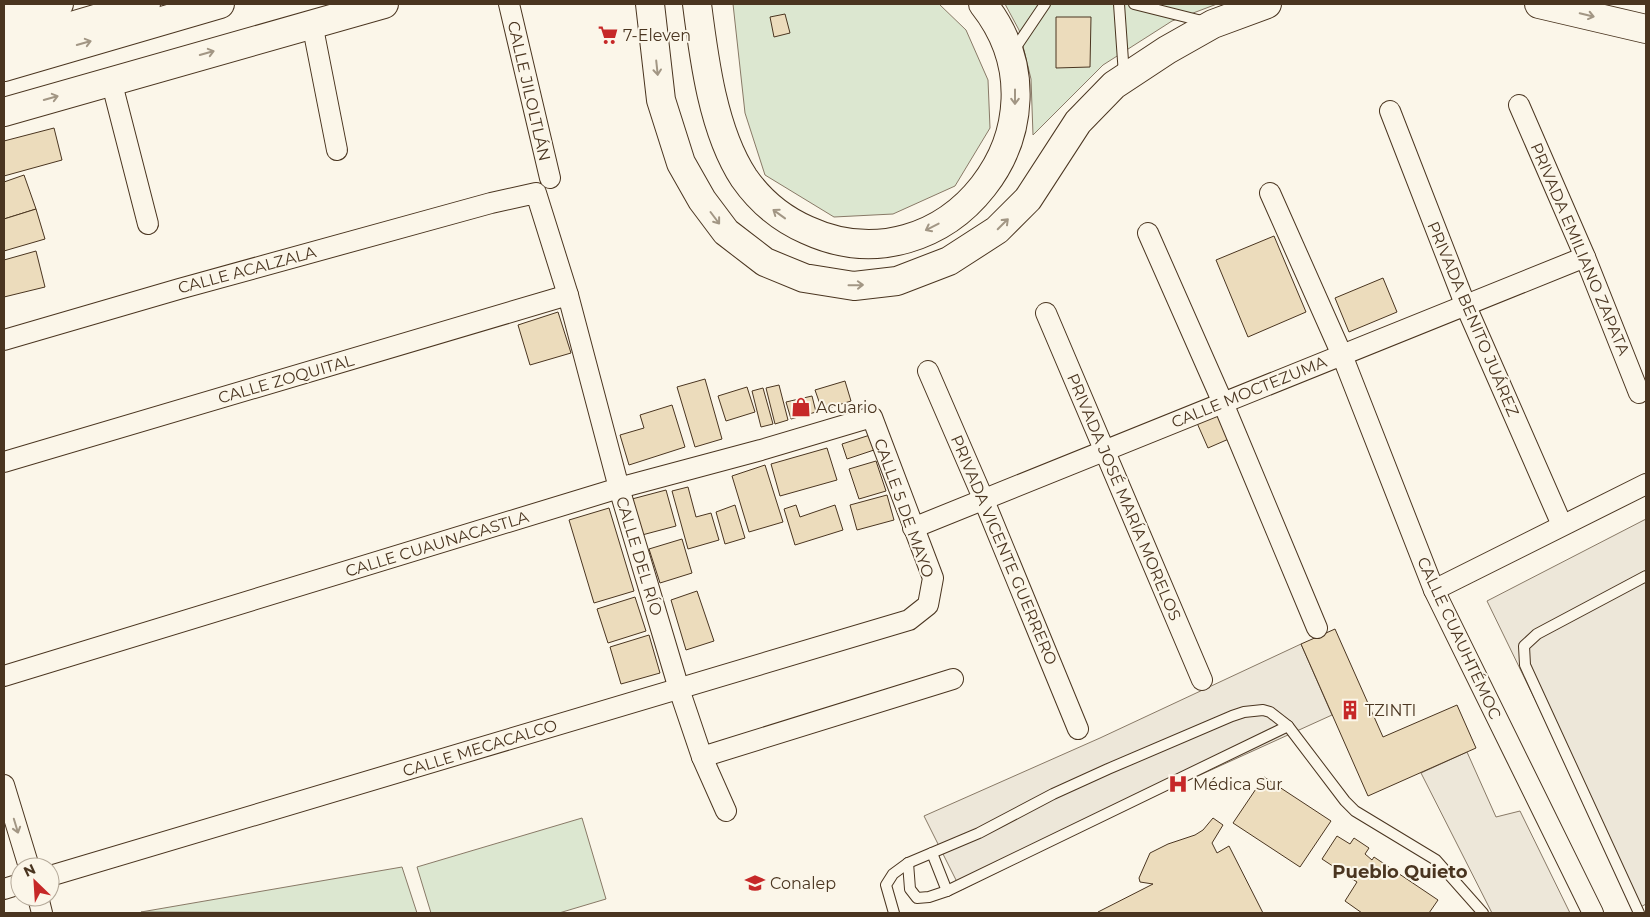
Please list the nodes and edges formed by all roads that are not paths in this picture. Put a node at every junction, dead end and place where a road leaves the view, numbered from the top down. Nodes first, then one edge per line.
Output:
1 (59, 4) edge
2 (146, 4) edge
3 (220, 4) edge
4 (384, 4) edge
5 (509, 4) edge
6 (697, 4) edge
7 (983, 4) edge
8 (1045, 4) edge
9 (1119, 4) edge
10 (1134, 4) edge
11 (1267, 4) edge
12 (1539, 4) edge
13 (651, 12) edge
14 (4, 20) edge
15 (312, 23) junction
16 (1213, 24) junction
17 (1646, 29) edge
18 (4, 46) edge
19 (1010, 56) junction
20 (4, 67) edge
21 (1125, 79) junction
22 (110, 80) junction
23 (1519, 105) dead end
24 (1390, 111) dead end
25 (4, 112) edge
26 (337, 150) dead end
27 (550, 178) dead end
28 (1270, 193) dead end
29 (148, 224) dead end
30 (1148, 233) dead end
31 (1585, 256) junction
32 (568, 296) junction
33 (1464, 304) junction
34 (1046, 313) dead end
35 (4, 340) edge
36 (1342, 355) junction
37 (928, 371) dead end
38 (1639, 393) dead end
39 (1223, 404) junction
40 (872, 417) joint
41 (1105, 450) junction
42 (4, 462) edge
43 (1646, 484) edge
44 (619, 488) junction
45 (983, 498) junction
46 (1562, 525) junction
47 (913, 528) junction
48 (1646, 576) edge
49 (1434, 590) junction
50 (909, 620) joint
51 (1317, 628) dead end
52 (4, 676) edge
53 (953, 679) dead end
54 (1202, 680) dead end
55 (679, 689) junction
56 (1288, 726) junction
57 (1078, 729) dead end
58 (702, 757) junction
59 (4, 786) edge
60 (726, 811) dead end
61 (932, 853) junction
62 (26, 857) edge
63 (908, 863) junction
64 (60, 873) edge
65 (948, 891) junction
66 (894, 913) edge
67 (1483, 913) edge
68 (1593, 913) edge
69 (1640, 913) edge

1 - 14 main road
2 - 18 main road
20 -> 3 main road
4 - 15 main road
5 - 27 street, CALLE JILOLTLÁN
19 -> 6 main road
7 - 19 main road
8 - 19 lane
9 - 21 lane
10 - 16 lane
11 - 16 main road
12 -> 17 main road
13 -> 21 main road
22 -> 15 main road
15 - 26 street
16 - 21 main road
25 -> 22 main road
22 - 29 street
23 - 31 street, PRIVADA EMILIANO ZAPATA
24 - 33 street, PRIVADA BENITO JUÁREZ
28 - 36 street, CALLE CUAUHTÉMOC
30 - 39 street
31 - 33 street, CALLE MOCTEZUMA
31 - 38 street, PRIVADA EMILIANO ZAPATA
32 - 35 street, CALLE ACALZALA
32 - 42 street, CALLE ZOQUITAL
32 - 44 street, CALLE DEL RÍO
33 - 36 street, CALLE MOCTEZUMA
33 - 46 street, PRIVADA BENITO JUÁREZ
34 - 41 street, PRIVADA JOSÉ MARÍA MORELOS
36 - 39 street, CALLE MOCTEZUMA
36 - 49 street, CALLE CUAUHTÉMOC
37 - 45 street, PRIVADA VICENTE GUERRERO
39 - 41 street, CALLE MOCTEZUMA
39 - 51 street
40 - 44 street, CALLE CUAUNACASTLA
40 - 47 street, CALLE 5 DE MAYO
41 - 45 street, CALLE MOCTEZUMA
41 - 54 street, PRIVADA JOSÉ MARÍA MORELOS
43 - 46 street
44 - 52 street, CALLE CUAUNACASTLA
44 - 55 street, CALLE DEL RÍO
45 - 47 street, CALLE MOCTEZUMA
45 - 57 street, PRIVADA VICENTE GUERRERO
46 - 49 street
47 - 50 street, CALLE 5 DE MAYO
48 - 69 lane
49 - 68 street, CALLE CUAUHTÉMOC
50 - 55 street, CALLE MECACALCO
53 - 58 street
55 - 58 street, CALLE DEL RÍO
55 - 64 street, CALLE MECACALCO
56 - 61 lane
56 - 65 lane
56 - 67 lane
58 - 60 street, CALLE DEL RÍO
59 -> 62 street
61 - 63 lane
61 - 65 lane
63 - 65 lane
63 - 66 lane

